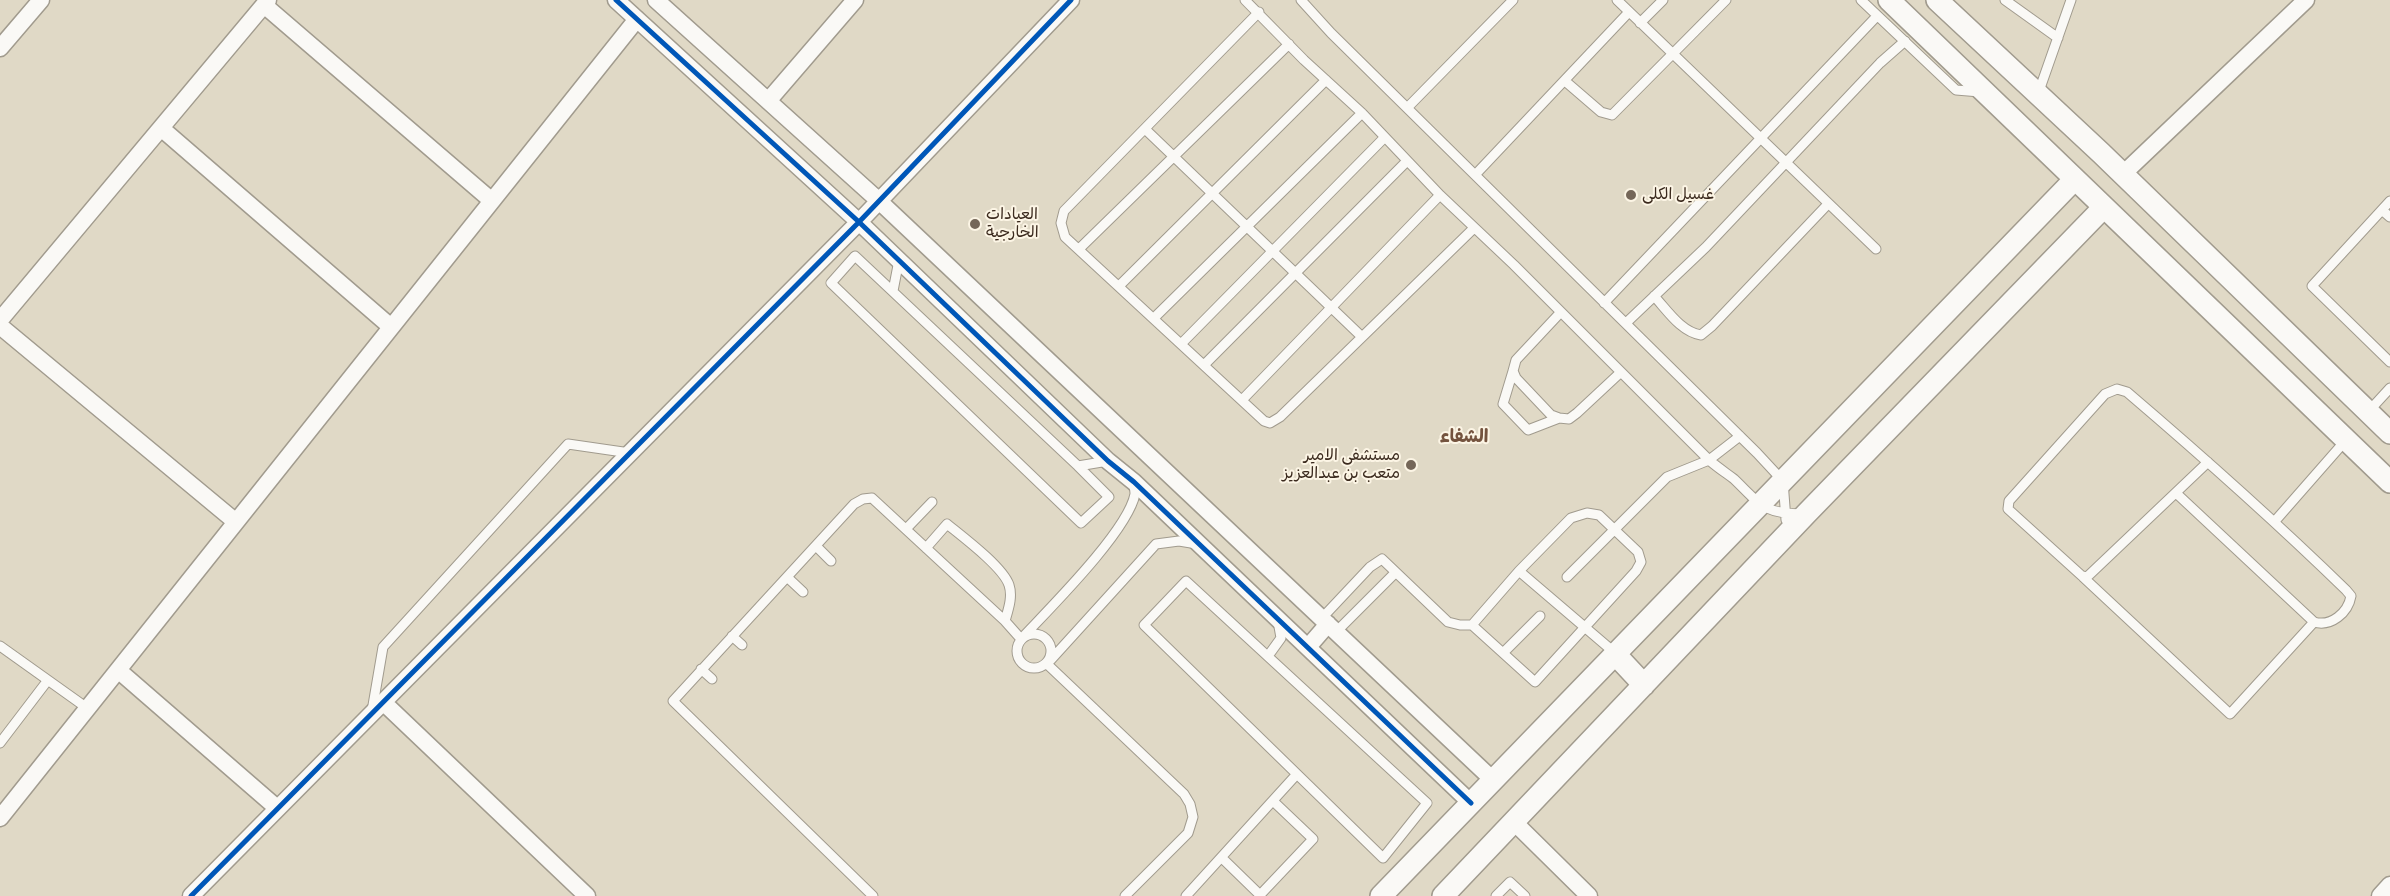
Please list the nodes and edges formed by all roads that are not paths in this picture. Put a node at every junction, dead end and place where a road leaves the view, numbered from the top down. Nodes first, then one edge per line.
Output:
1 (41, 0) edge
2 (616, 0) edge
3 (656, 0) edge
4 (855, 0) edge
5 (1071, 0) edge
6 (1245, 0) edge
7 (1302, 0) edge
8 (1513, 0) edge
9 (1617, 0) edge
10 (1662, 0) edge
11 (1726, 0) edge
12 (1861, 0) edge
13 (1937, 0) edge
14 (2006, 0) edge
15 (2071, 0) edge
16 (2306, 0) edge
17 (266, 2) edge
18 (2016, 3) edge
19 (1883, 8) edge
20 (1259, 12) junction
21 (1629, 12) junction
22 (637, 19) junction
23 (1640, 22) junction
24 (2058, 38) junction
25 (1905, 41) junction
26 (1289, 44) junction
27 (0, 48) edge
28 (1674, 55) junction
29 (1326, 80) junction
30 (1565, 81) junction
31 (1987, 92) junction
32 (2038, 94) junction
33 (768, 101) junction
34 (1408, 107) junction
35 (1362, 113) junction
36 (161, 128) junction
37 (1145, 129) junction
38 (1384, 138) junction
39 (1760, 140) junction
40 (1174, 157) junction
41 (1407, 160) junction
42 (1785, 164) junction
43 (2123, 174) junction
44 (1475, 175) junction
45 (2075, 179) junction
46 (1212, 194) junction
47 (1440, 195) junction
48 (878, 200) junction
49 (492, 201) junction
50 (2390, 201) edge
51 (1828, 204) junction
52 (2104, 207) junction
53 (2382, 210) junction
54 (2390, 217) edge
55 (859, 222) junction
56 (1247, 226) junction
57 (1474, 228) junction
58 (1079, 249) junction
59 (1876, 249) dead end
60 (1272, 251) junction
61 (899, 260) junction
62 (1295, 273) junction
63 (1118, 286) junction
64 (893, 291) junction
65 (1654, 296) junction
66 (1604, 303) junction
67 (1332, 308) junction
68 (1560, 312) junction
69 (1154, 318) junction
70 (0, 320) edge
71 (1626, 324) junction
72 (0, 326) edge
73 (392, 327) junction
74 (1361, 336) junction
75 (1181, 344) junction
76 (2390, 362) edge
77 (1204, 365) junction
78 (1513, 371) junction
79 (1621, 372) junction
80 (2390, 388) edge
81 (1242, 400) junction
82 (2368, 412) junction
83 (1559, 418) junction
84 (2390, 433) edge
85 (1740, 436) junction
86 (2346, 440) junction
87 (630, 453) junction
88 (1709, 460) junction
89 (1108, 461) junction
90 (2208, 462) junction
91 (1078, 466) junction
92 (1784, 481) junction
93 (1134, 482) junction
94 (2390, 482) edge
95 (2176, 492) junction
96 (932, 502) dead end
97 (1759, 505) junction
98 (1796, 514) junction
99 (2275, 521) junction
100 (236, 522) junction
101 (906, 529) junction
102 (1614, 529) junction
103 (1200, 544) junction
104 (816, 546) junction
105 (926, 548) junction
106 (831, 561) dead end
107 (1519, 571) junction
108 (1395, 573) junction
109 (787, 576) junction
110 (1567, 576) dead end
111 (2083, 576) junction
112 (803, 592) dead end
113 (1540, 616) dead end
114 (1278, 618) junction
115 (1005, 621) junction
116 (2314, 622) junction
117 (1328, 625) junction
118 (1472, 625) junction
119 (1584, 627) junction
120 (732, 636) junction
121 (1021, 639) junction
122 (742, 645) dead end
123 (0, 646) edge
124 (1308, 647) junction
125 (1503, 653) junction
126 (1615, 654) junction
127 (1268, 656) junction
128 (1046, 664) junction
129 (701, 669) junction
130 (118, 670) junction
131 (712, 679) dead end
132 (48, 680) junction
133 (1644, 685) junction
134 (87, 708) junction
135 (378, 708) junction
136 (0, 743) edge
137 (1297, 774) junction
138 (1493, 780) junction
139 (1273, 801) junction
140 (1471, 803) junction
141 (278, 808) junction
142 (0, 818) edge
143 (1514, 822) junction
144 (1222, 858) junction
145 (2390, 885) edge
146 (191, 896) edge
147 (587, 896) edge
148 (873, 896) edge
149 (1125, 896) edge
150 (1186, 896) edge
151 (1260, 896) edge
152 (1382, 896) edge
153 (1443, 896) edge
154 (1496, 896) edge
155 (1525, 896) edge
156 (1589, 896) edge
157 (2380, 896) edge

1 - 27 street
2 - 22 street
3 - 33 street
4 - 33 street
5 - 48 street
6 - 20 lane
7 - 34 lane
8 - 34 lane
9 - 21 lane
10 - 23 lane
11 - 28 lane
12 - 19 lane
13 - 32 street
14 - 18 lane
15 - 24 lane
16 - 43 street
17 - 36 street
17 - 49 street
18 - 24 lane
19 - 25 lane
19 - 31 street
19 - 39 lane
20 - 26 lane
20 - 37 lane
21 - 23 lane
21 - 30 lane
22 - 49 street
22 - 55 street
23 - 28 lane
24 - 32 lane
25 - 31 lane
25 - 42 lane
26 - 29 lane
26 - 40 lane
28 - 30 lane
28 - 39 lane
29 - 35 lane
29 - 46 lane
30 - 44 lane
31 - 45 street
32 - 43 street
33 - 48 street
34 - 44 lane
35 - 38 lane
35 - 56 lane
36 - 70 street
36 - 73 street
37 - 40 lane
37 - 58 lane
38 - 41 lane
38 - 60 lane
39 - 42 lane
39 - 66 lane
40 - 46 lane
40 - 58 lane
41 - 47 lane
41 - 62 lane
42 - 51 lane
42 - 65 lane
43 - 82 street
44 - 66 lane
45 - 52 street
45 - 92 street
46 - 56 lane
46 - 63 lane
47 - 57 lane
47 - 67 lane
48 - 55 street
48 - 117 street
49 - 73 street
50 - 53 lane
51 - 59 lane
51 - 65 lane
52 - 86 street
52 - 98 street
53 - 54 lane
53 - 76 lane
55 - 61 street
55 - 87 street
56 - 60 lane
56 - 69 lane
57 - 68 lane
57 - 74 lane
58 - 63 lane
60 - 62 lane
60 - 75 lane
61 - 64 lane
61 - 89 street
62 - 67 lane
62 - 77 lane
63 - 69 lane
64 - 91 lane
64 - 91 lane
65 - 71 lane
66 - 71 lane
67 - 74 lane
67 - 81 lane
68 - 78 lane
68 - 79 lane
69 - 75 lane
71 - 85 lane
72 - 100 street
73 - 100 street
74 - 81 lane
75 - 77 lane
77 - 81 lane
78 - 83 lane
78 - 83 lane
79 - 83 lane
79 - 88 lane
80 - 82 lane
82 - 84 street
85 - 88 lane
85 - 92 lane
86 - 94 street
86 - 99 lane
87 - 135 street
87 - 135 lane
88 - 97 lane
88 - 102 lane
89 - 91 lane
89 - 93 street
90 - 95 lane
90 - 99 lane
90 - 111 lane
92 - 97 street
92 - 98 lane
93 - 103 street
93 - 121 lane
95 - 111 lane
95 - 116 lane
96 - 101 lane
97 - 98 lane
97 - 126 street
98 - 133 street
99 - 116 lane
100 - 130 street
101 - 104 lane
101 - 105 lane
102 - 107 lane
102 - 110 lane
102 - 119 lane
103 - 114 street
103 - 128 lane
104 - 106 lane
104 - 109 lane
105 - 115 lane
105 - 115 lane
107 - 118 lane
107 - 119 lane
108 - 117 lane
108 - 117 lane
108 - 118 lane
109 - 112 lane
109 - 120 lane
111 - 116 lane
113 - 125 lane
114 - 124 street
114 - 127 lane
115 - 121 lane
117 - 124 street
117 - 138 street
118 - 125 lane
119 - 125 lane
119 - 126 lane
120 - 122 lane
120 - 129 lane
121 - 128 lane
121 - 128 lane
123 - 132 lane
124 - 140 street
126 - 133 street
126 - 138 street
127 - 137 lane
127 - 137 lane
128 - 149 lane
129 - 131 lane
129 - 148 lane
130 - 134 street
130 - 141 street
132 - 134 lane
132 - 136 lane
133 - 143 street
134 - 142 street
135 - 141 street
135 - 147 street
137 - 139 lane
138 - 140 street
139 - 144 lane
139 - 151 lane
140 - 152 street
141 - 146 street
143 - 153 street
143 - 156 street
144 - 150 lane
144 - 151 lane
145 - 157 street
154 - 155 lane

